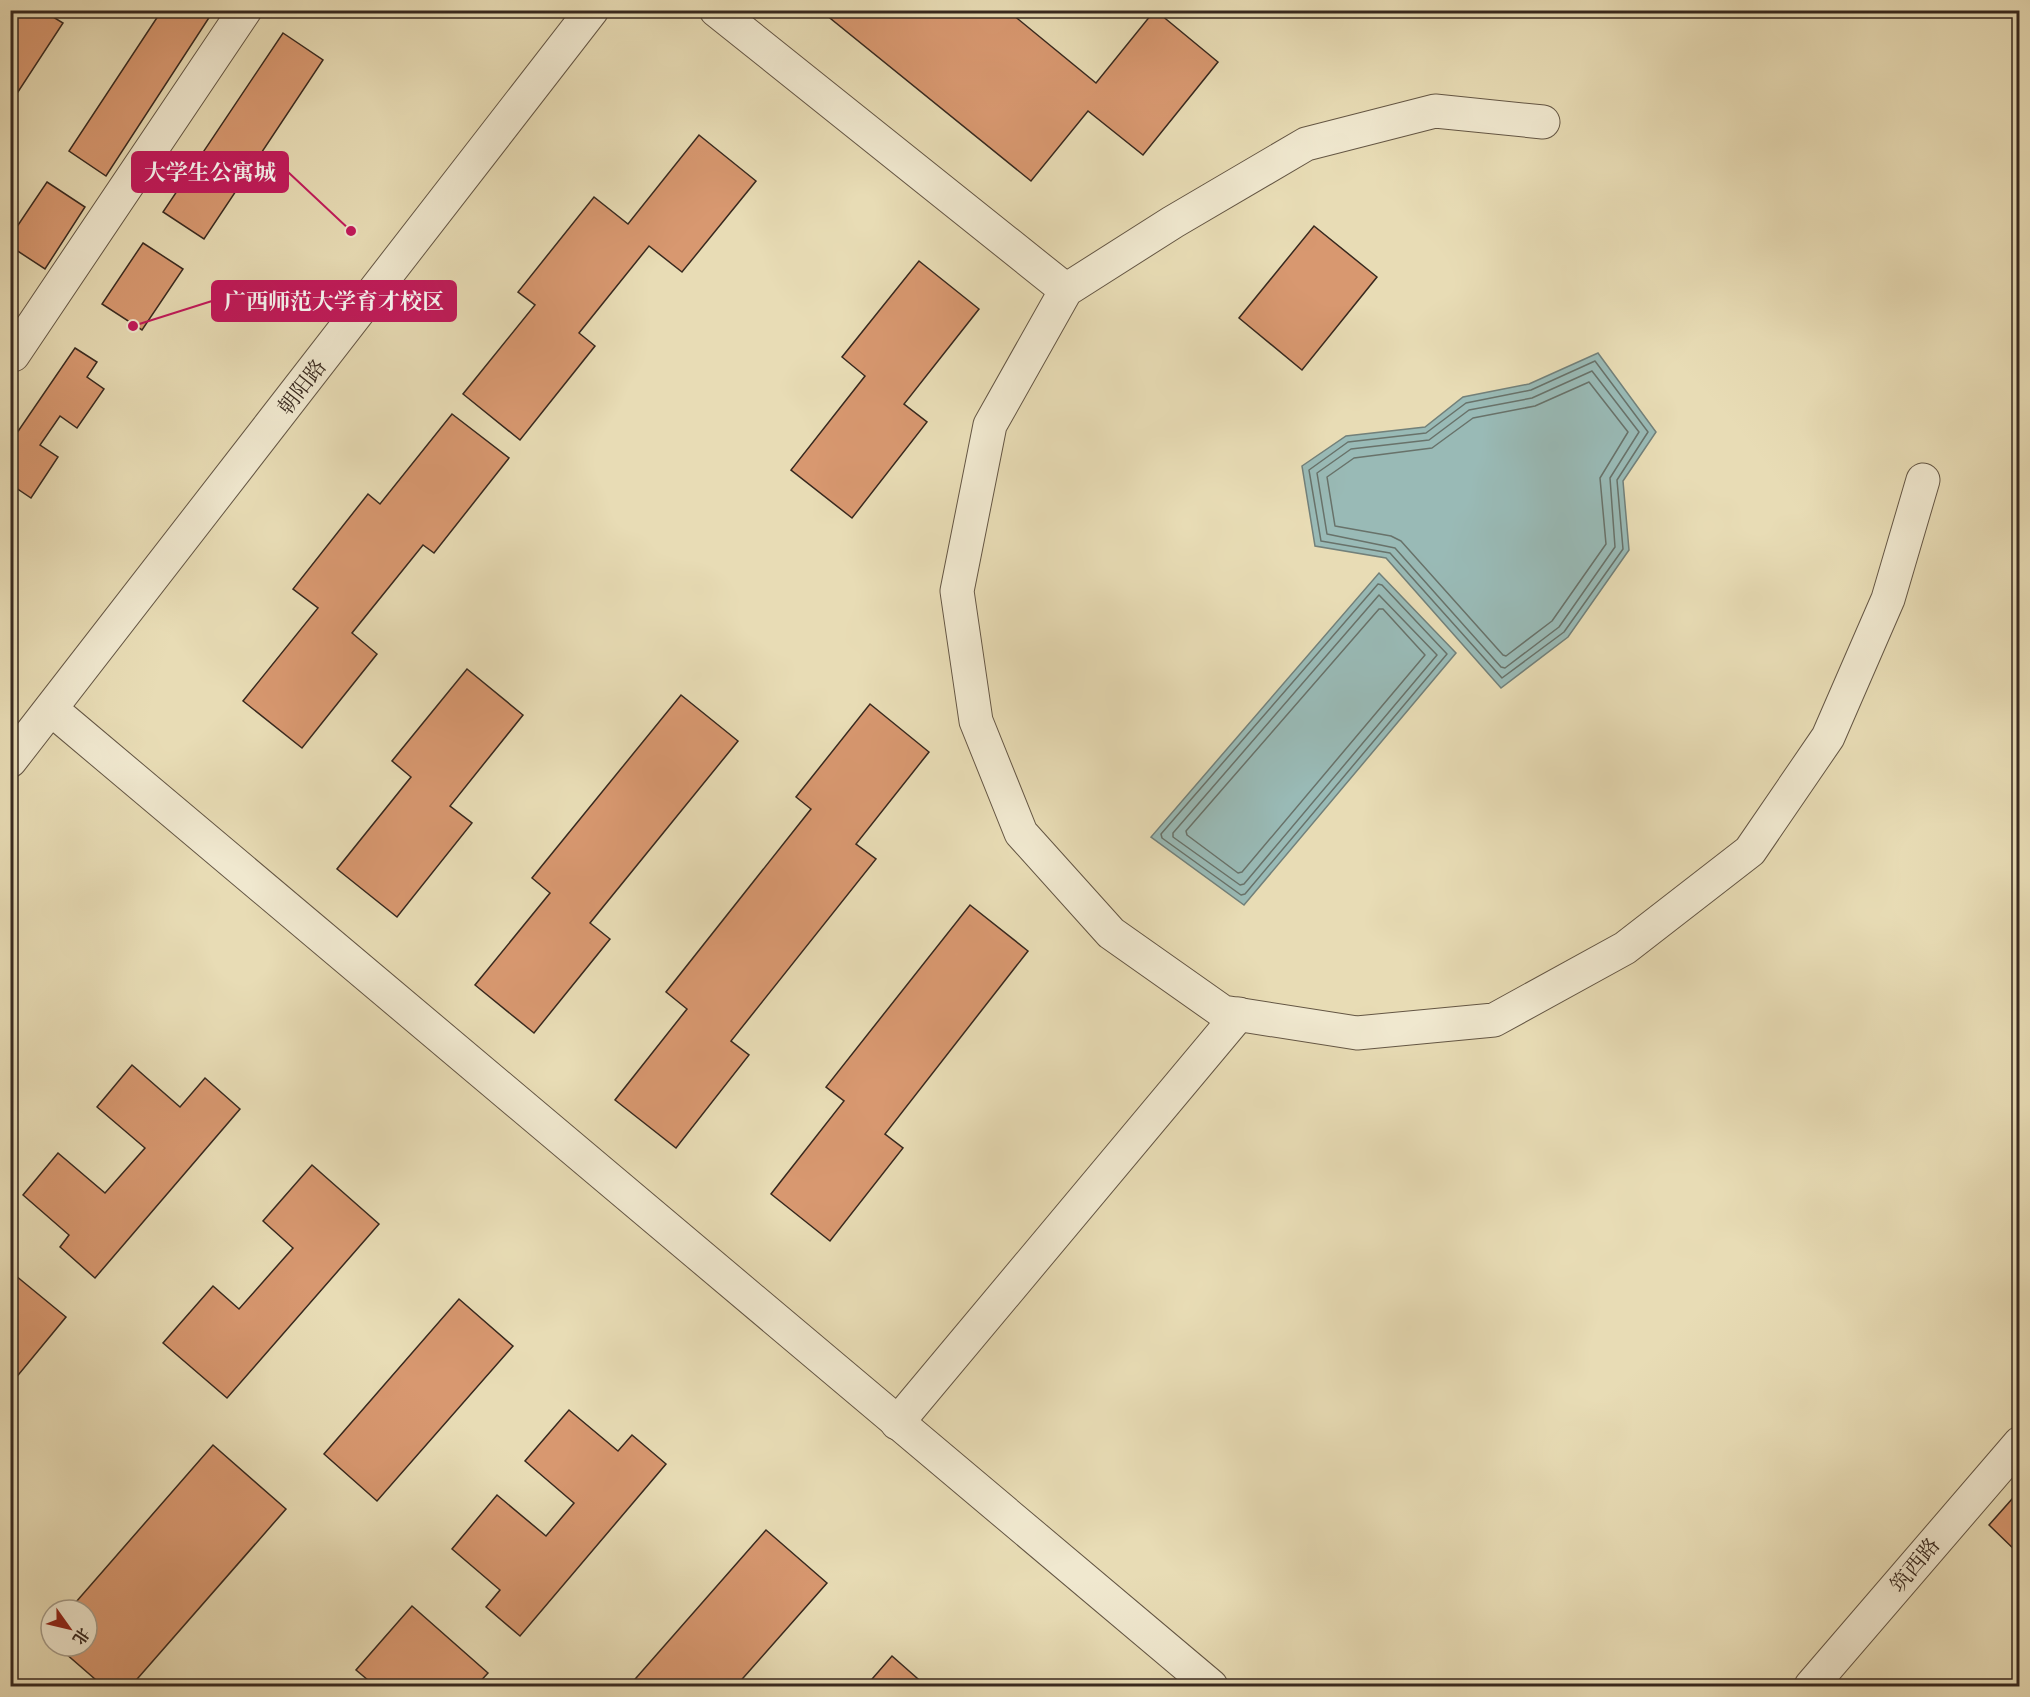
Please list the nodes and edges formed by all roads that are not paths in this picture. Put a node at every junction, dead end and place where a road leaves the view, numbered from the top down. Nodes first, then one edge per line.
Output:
1 (245, 10) edge
2 (592, 10) edge
3 (716, 10) edge
4 (1543, 122) dead end
5 (1066, 290) junction
6 (10, 353) edge
7 (1923, 480) dead end
8 (51, 709) junction
9 (10, 761) edge
10 (1239, 1014) junction
11 (897, 1423) junction
12 (2019, 1443) edge
13 (1210, 1686) edge
14 (1811, 1686) edge

1 - 6 street
2 - 8 street, 朝阳路
3 - 5 street
4 - 5 street
5 - 10 street
7 - 10 street
8 - 9 street, 朝阳路
8 - 11 street
10 - 11 street
11 - 13 street
12 - 14 street, 筑西路

